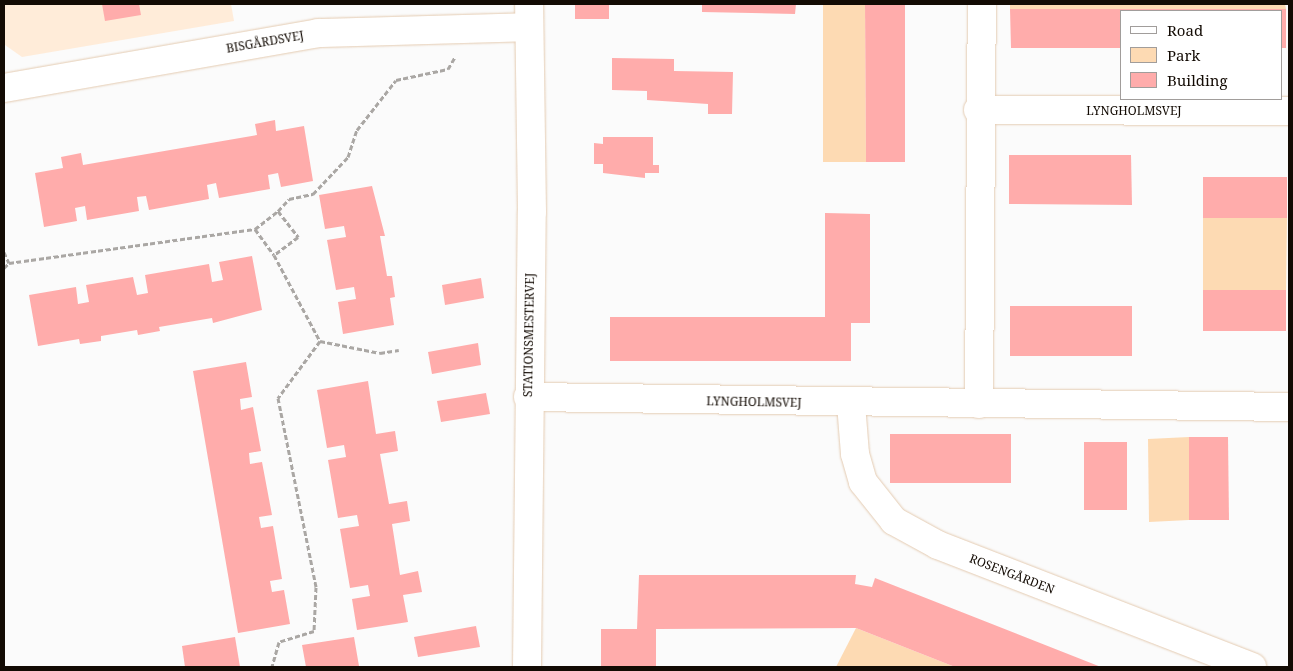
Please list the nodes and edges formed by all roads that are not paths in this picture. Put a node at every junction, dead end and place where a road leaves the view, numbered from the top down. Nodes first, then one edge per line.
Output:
1 (982, 4) edge
2 (529, 15) edge
3 (4, 88) edge
4 (978, 110) junction
5 (1289, 111) edge
6 (528, 397) junction
7 (851, 404) junction
8 (980, 404) junction
9 (1289, 407) edge
10 (527, 667) edge
11 (1252, 667) edge

1 - 4 street
2 - 3 street, BISGÅRDSVEJ
2 - 6 street, STATIONSMESTERVEJ
4 - 5 street, LYNGHOLMSVEJ
4 - 8 street
6 - 7 street, LYNGHOLMSVEJ
6 - 10 street, STATIONSMESTERVEJ
7 - 8 street, LYNGHOLMSVEJ
7 - 11 street, ROSENGÅRDEN
8 - 9 street, LYNGHOLMSVEJ

